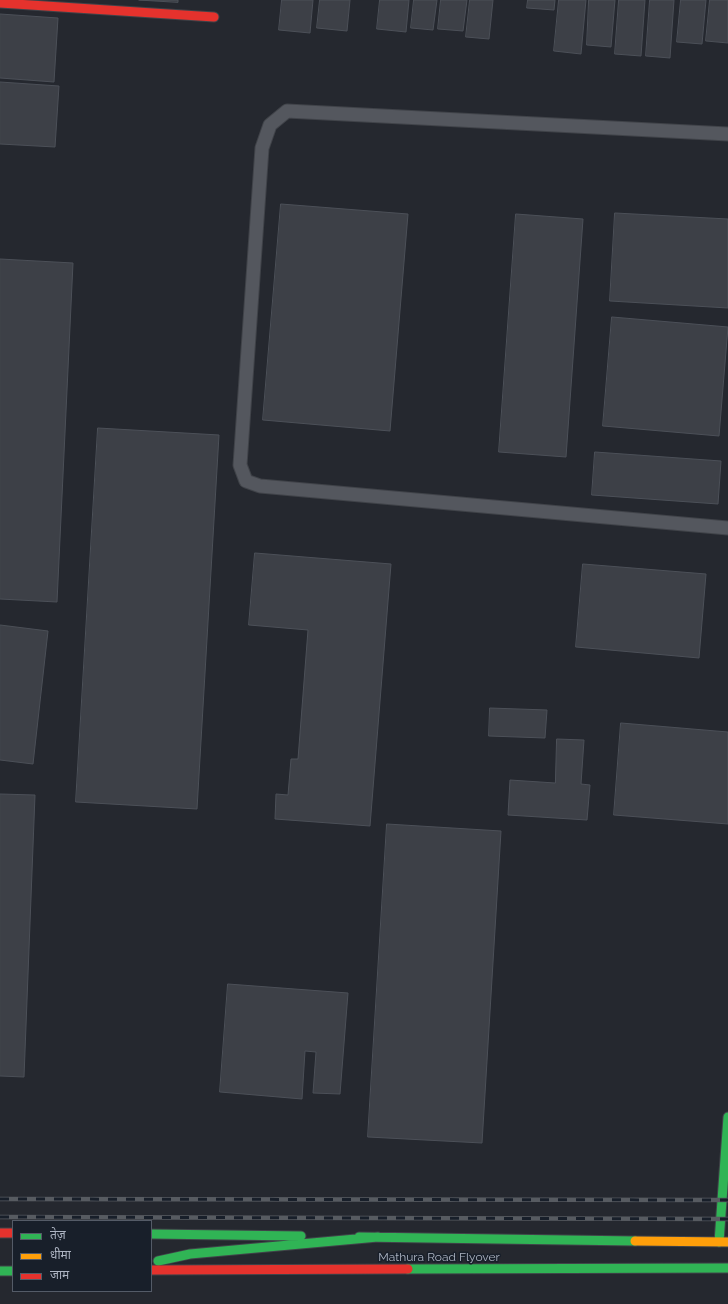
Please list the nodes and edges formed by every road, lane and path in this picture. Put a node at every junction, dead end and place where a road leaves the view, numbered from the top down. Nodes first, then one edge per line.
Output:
1 (0, 3) edge
2 (214, 17) dead end
3 (728, 134) edge
4 (728, 528) edge
5 (728, 1117) edge
6 (0, 1233) edge
7 (12, 1233) edge
8 (152, 1234) edge
9 (378, 1237) junction
10 (723, 1242) edge
11 (152, 1263) edge
12 (728, 1268) edge
13 (152, 1270) edge
14 (0, 1271) edge
15 (12, 1271) edge

1 - 2 main road
3 - 4 lane
5 - 10 main road
6 - 7 main road
8 - 9 main road
9 - 10 main road
9 - 11 main road
12 - 13 main road, Mathura Road Flyover
14 - 15 main road

